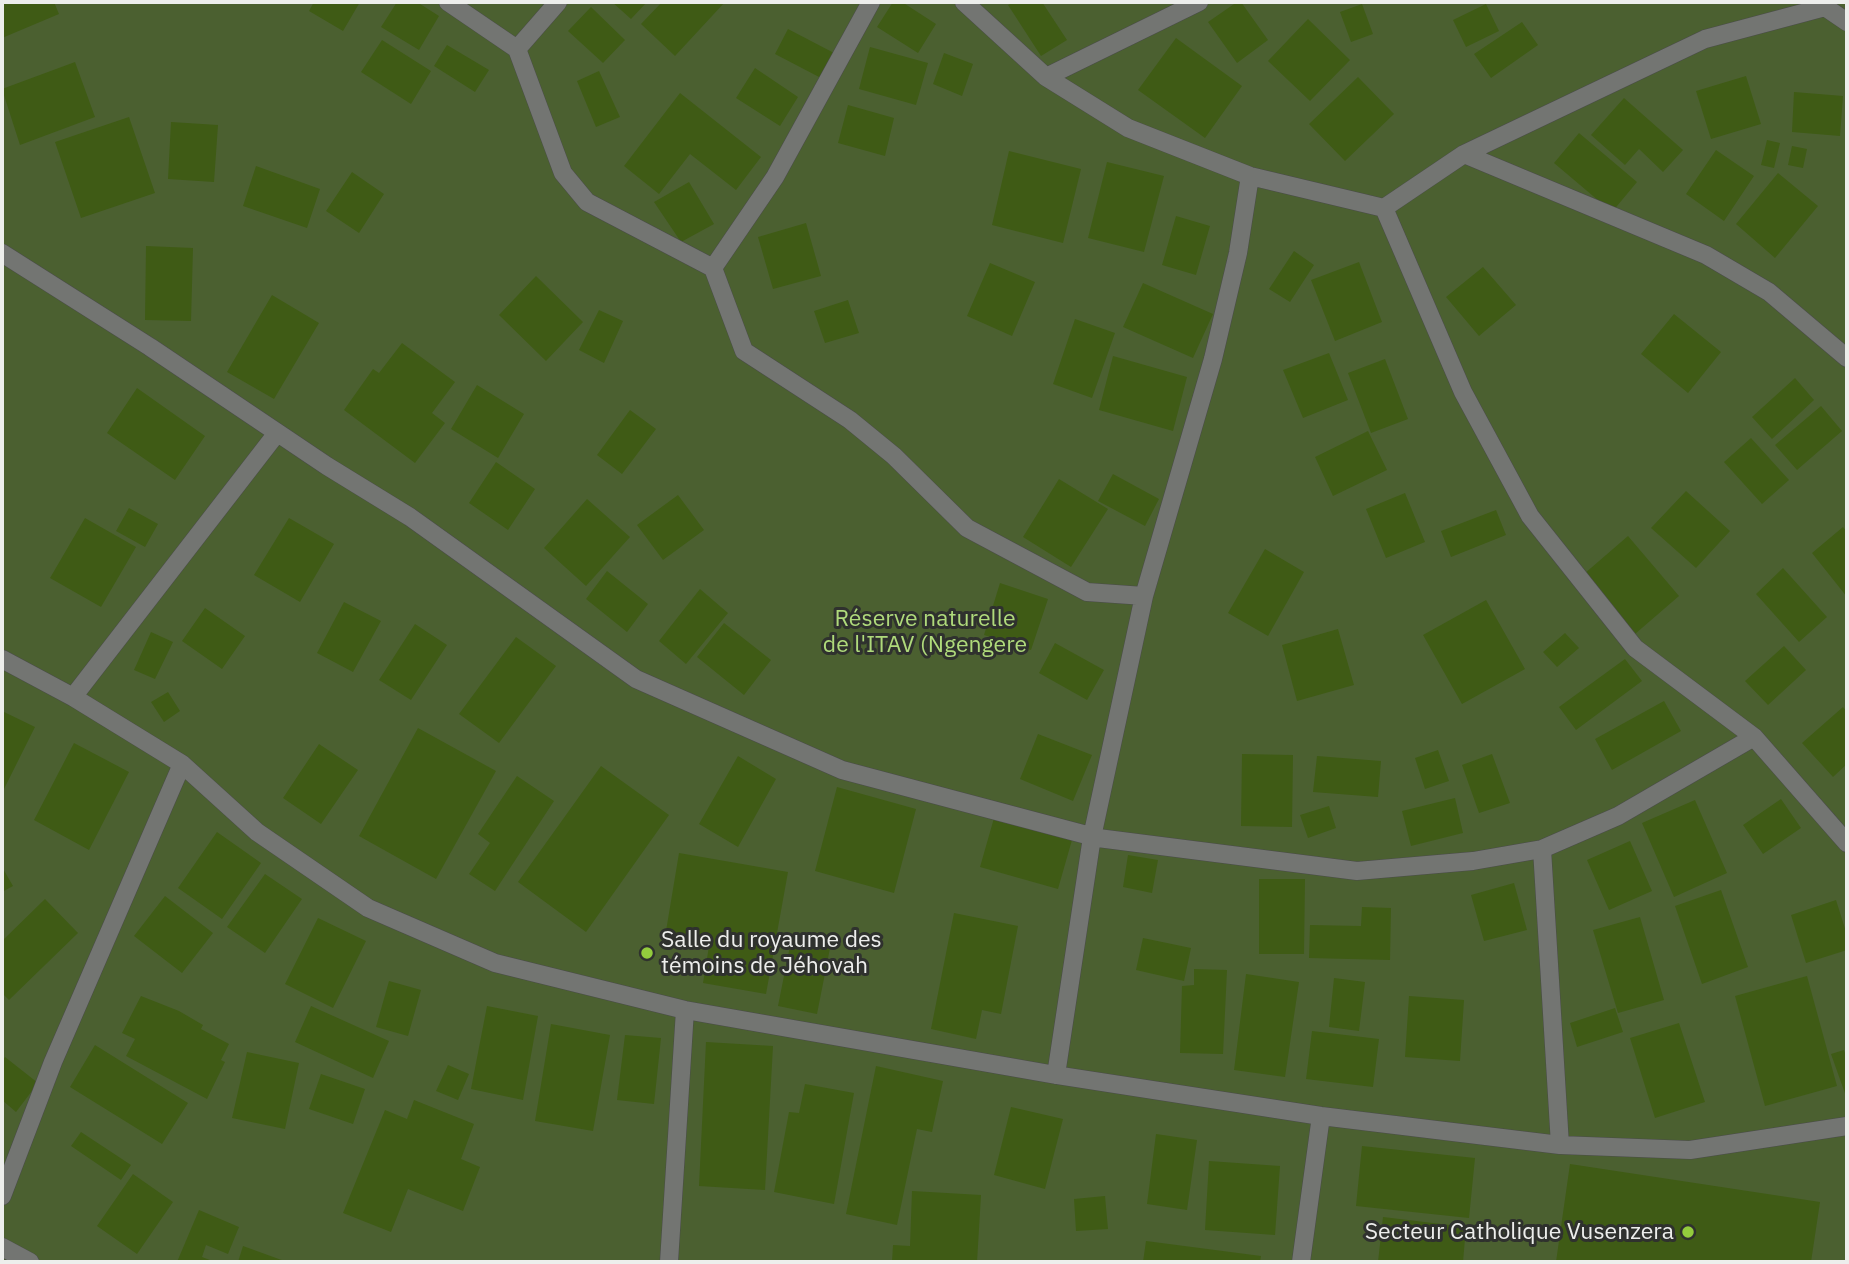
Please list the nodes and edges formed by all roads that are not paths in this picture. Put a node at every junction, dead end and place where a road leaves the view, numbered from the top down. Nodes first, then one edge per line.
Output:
1 (448, 2) edge
2 (558, 2) edge
3 (872, 2) edge
4 (964, 2) edge
5 (1199, 2) edge
6 (1847, 22) edge
7 (517, 49) junction
8 (1046, 77) junction
9 (1464, 154) junction
10 (1250, 176) junction
11 (1384, 208) junction
12 (2, 253) edge
13 (713, 268) junction
14 (1847, 358) edge
15 (277, 433) junction
16 (1144, 596) junction
17 (2, 659) edge
18 (73, 697) junction
19 (1754, 737) junction
20 (182, 764) junction
21 (1092, 837) junction
22 (1847, 843) edge
23 (1542, 849) junction
24 (685, 1010) junction
25 (1056, 1075) junction
26 (1321, 1115) junction
27 (1847, 1126) edge
28 (1560, 1145) junction
29 (2, 1196) edge
30 (2, 1247) edge
31 (30, 1262) edge
32 (669, 1262) edge
33 (1301, 1262) edge

1 - 7 street
2 - 7 street
3 - 13 street
4 - 8 street
5 - 8 street
6 - 9 street
7 - 13 street
8 - 10 street
9 - 11 street
9 - 14 street
10 - 11 street
10 - 16 street
11 - 19 street
12 - 15 street
13 - 16 street
15 - 18 street
15 - 21 street
16 - 21 street
17 - 18 street
18 - 20 street
19 - 22 street
19 - 23 street
20 - 24 street
20 - 29 street
21 - 23 street
21 - 25 street
23 - 28 street
24 - 25 street
24 - 32 street
25 - 26 street
26 - 28 street
26 - 33 street
27 - 28 street
30 - 31 street

